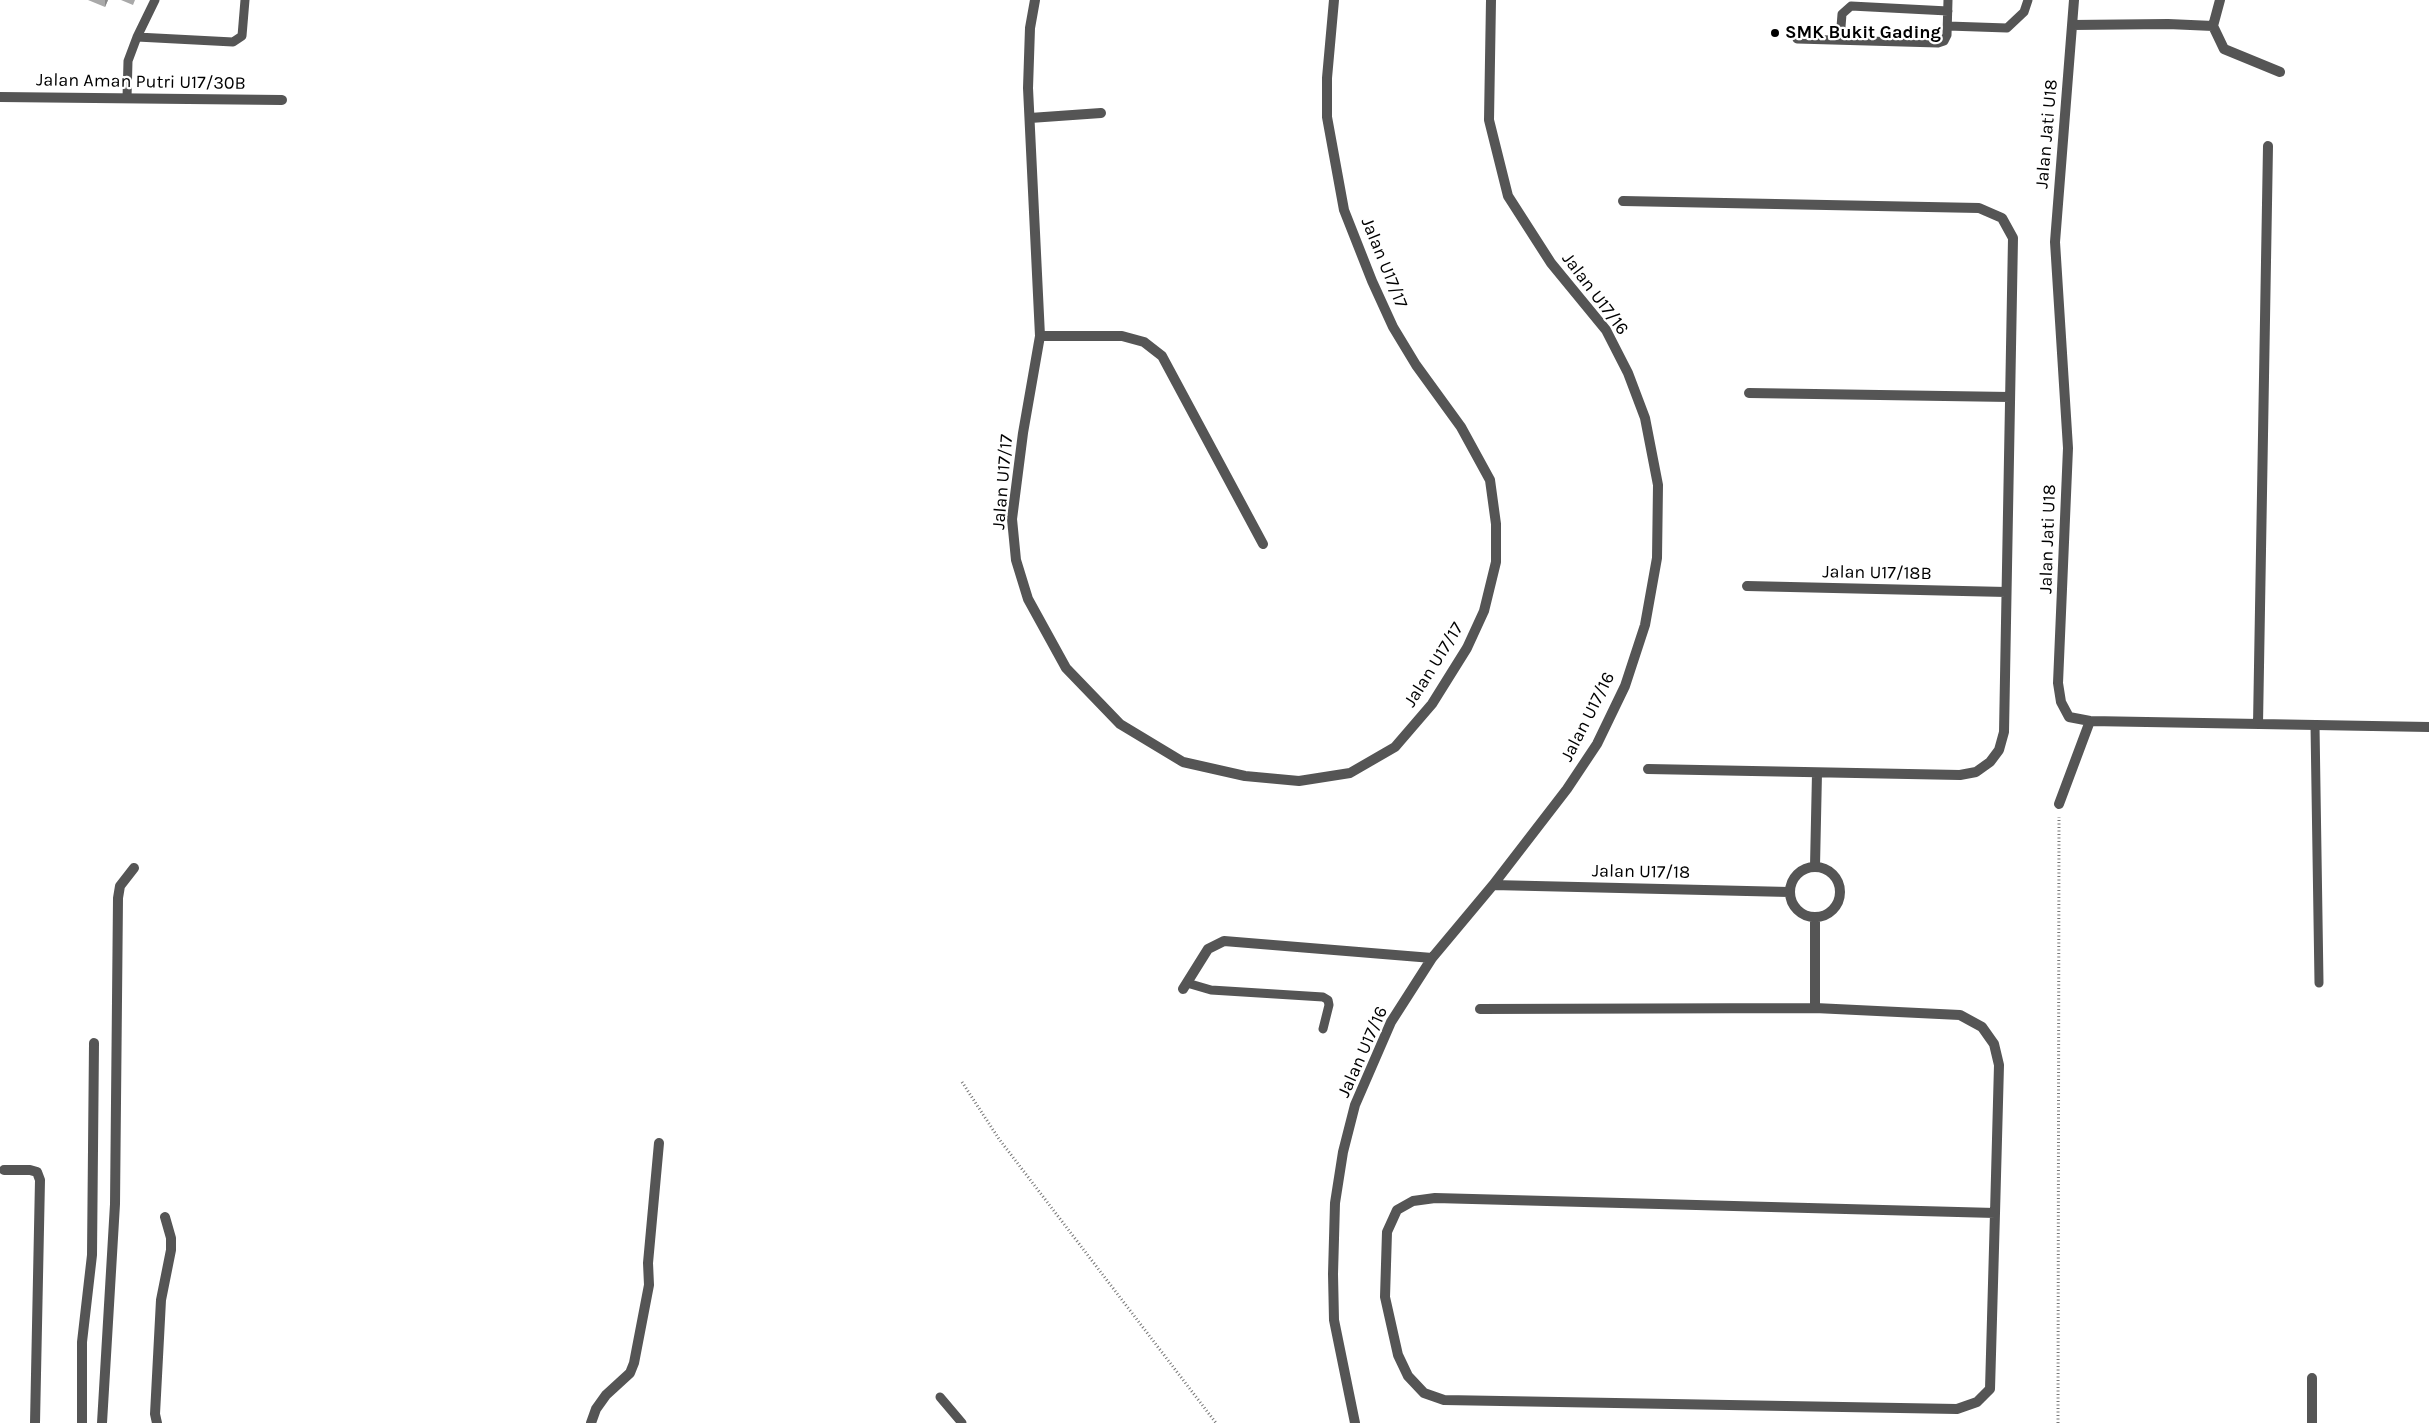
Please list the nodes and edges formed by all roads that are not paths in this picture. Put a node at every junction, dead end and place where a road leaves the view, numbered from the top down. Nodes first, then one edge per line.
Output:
1 (155, 0) edge
2 (245, 0) edge
3 (1035, 0) edge
4 (1334, 0) edge
5 (1492, 0) edge
6 (1948, 0) edge
7 (2028, 0) edge
8 (2074, 0) edge
9 (2220, 0) edge
10 (1948, 11) junction
11 (2072, 25) junction
12 (1948, 26) junction
13 (2213, 26) junction
14 (137, 37) junction
15 (1797, 39) dead end
16 (1840, 40) junction
17 (2280, 72) dead end
18 (0, 97) edge
19 (127, 98) junction
20 (282, 100) dead end
21 (1101, 113) dead end
22 (1030, 118) junction
23 (2268, 146) dead end
24 (1623, 201) dead end
25 (1040, 336) junction
26 (1749, 393) dead end
27 (2010, 397) junction
28 (1263, 544) dead end
29 (1746, 586) dead end
30 (2006, 592) junction
31 (2090, 721) junction
32 (2258, 724) junction
33 (2315, 725) junction
34 (2429, 726) edge
35 (1648, 769) dead end
36 (1817, 773) junction
37 (2059, 804) road end
38 (1815, 866) junction
39 (134, 868) dead end
40 (1493, 885) junction
41 (1789, 892) junction
42 (1815, 918) junction
43 (1432, 958) junction
44 (2319, 982) dead end
45 (1185, 986) joint
46 (1480, 1008) dead end
47 (1815, 1008) junction
48 (1323, 1029) dead end
49 (94, 1044) dead end
50 (659, 1143) dead end
51 (4, 1170) dead end
52 (1995, 1213) junction
53 (165, 1217) dead end
54 (2312, 1378) dead end
55 (940, 1397) dead end
56 (35, 1423) edge
57 (82, 1423) edge
58 (102, 1423) edge
59 (157, 1423) edge
60 (591, 1423) edge
61 (962, 1423) edge
62 (1355, 1423) edge
63 (2312, 1423) edge

1 - 14 lane
2 - 14 lane
3 - 22 street, Jalan U17/17
4 - 25 street, Jalan U17/17
5 - 40 street, Jalan U17/16
6 - 10 lane
7 - 12 lane
8 - 11 street, Jalan Jati U18
9 - 13 street
10 - 12 lane
10 - 16 lane
11 - 13 street
11 - 31 street, Jalan Jati U18
12 - 16 lane
13 - 17 street
14 - 19 lane
15 - 16 lane
18 - 19 street, Jalan Aman Putri U17/30B
19 - 20 street, Jalan Aman Putri U17/30B
21 - 22 street
22 - 25 street, Jalan U17/17
23 - 32 street
24 - 27 street
25 - 28 street
26 - 27 street
27 - 30 street
29 - 30 street, Jalan U17/18B
30 - 36 street
31 - 32 street, Jalan Jati U18
31 - 37 street
32 - 33 street, Jalan Jati U18
33 - 34 street, Jalan Jati U18
33 - 44 lane
35 - 36 street
36 - 38 street
38 - 41 street
38 - 42 street
39 - 58 street
40 - 41 street, Jalan U17/18
40 - 43 street, Jalan U17/16
41 - 42 street
42 - 47 street
43 - 45 street
43 - 62 street, Jalan U17/16
45 - 48 lane
46 - 47 street
47 - 52 street
49 - 57 street
50 - 60 street
51 - 56 street
52 - 52 street
53 - 59 street
54 - 63 street
55 - 61 lane

